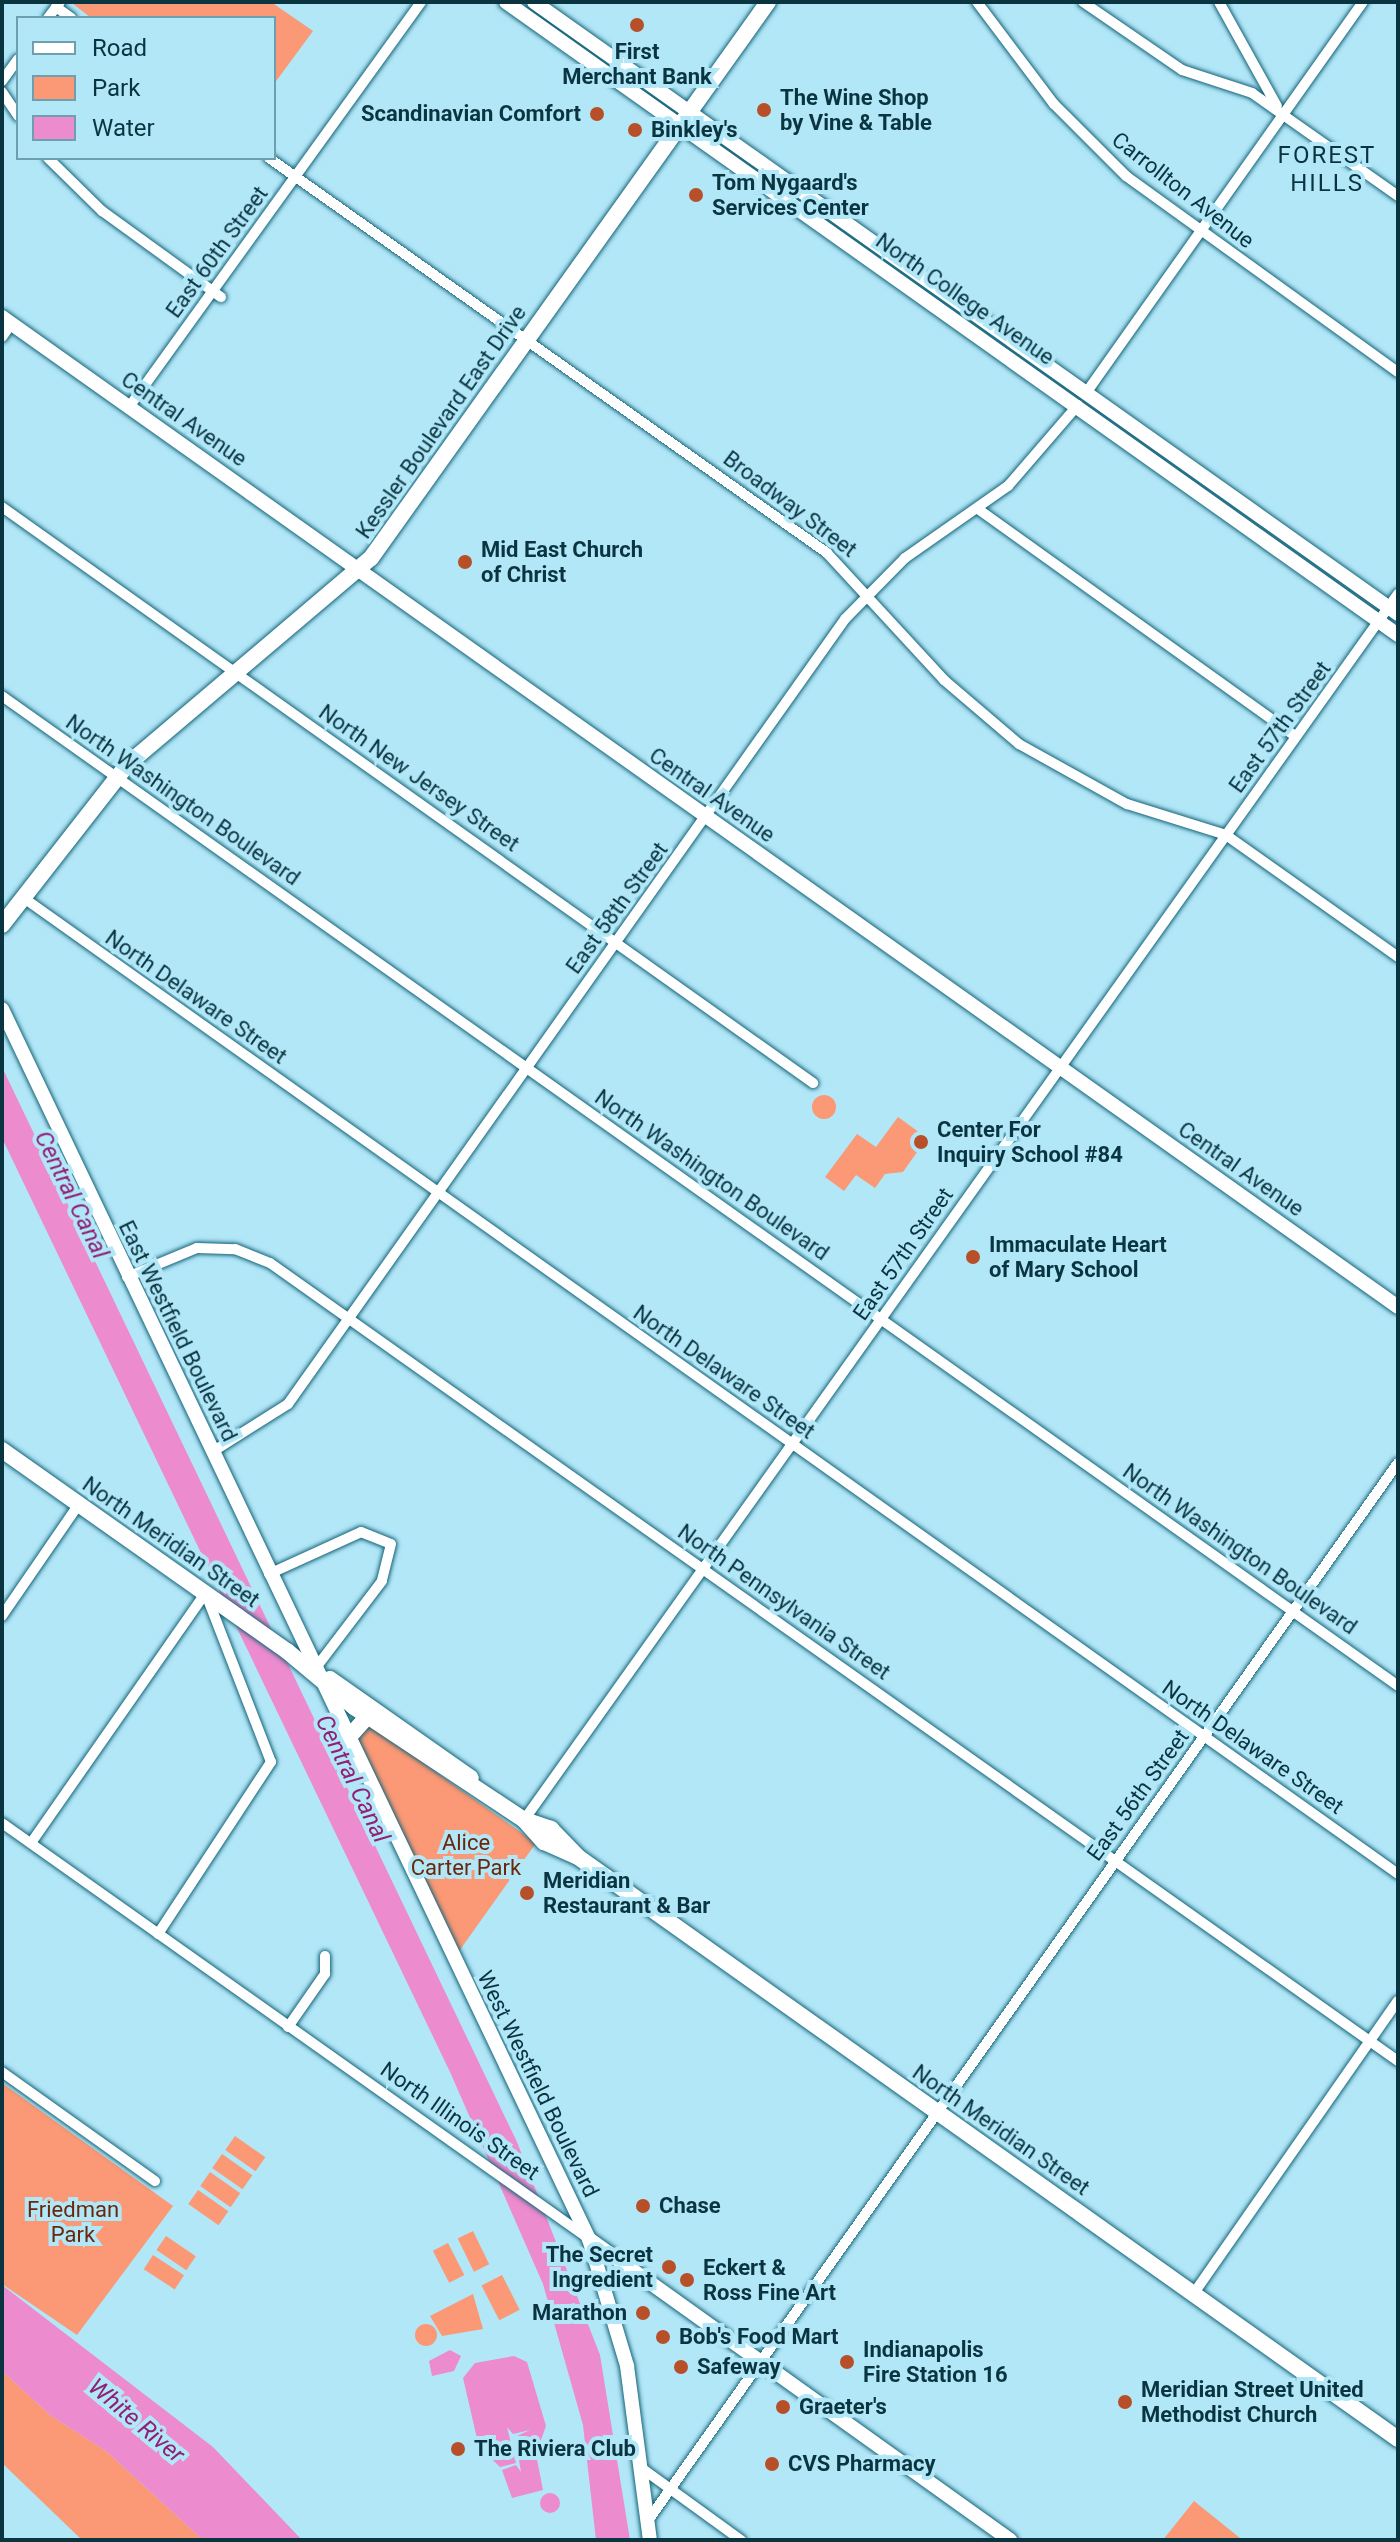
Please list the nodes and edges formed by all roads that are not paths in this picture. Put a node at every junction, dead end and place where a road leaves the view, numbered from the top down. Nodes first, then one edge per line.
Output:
1 (421, 2) edge
2 (506, 2) edge
3 (534, 2) edge
4 (768, 2) edge
5 (977, 2) edge
6 (1083, 2) edge
7 (1219, 2) edge
8 (1363, 2) edge
9 (16, 62) edge
10 (2, 81) edge
11 (2, 92) edge
12 (690, 110) junction
13 (16, 113) edge
14 (1283, 114) junction
15 (678, 126) junction
16 (50, 160) edge
17 (272, 160) edge
18 (296, 177) junction
19 (1398, 196) edge
20 (1199, 232) junction
21 (217, 294) junction
22 (7, 320) edge
23 (2, 337) edge
24 (526, 339) junction
25 (1398, 372) edge
26 (1082, 399) junction
27 (129, 407) junction
28 (2, 507) edge
29 (978, 509) junction
30 (358, 569) junction
31 (867, 593) junction
32 (1398, 594) edge
33 (1393, 611) edge
34 (1379, 622) junction
35 (1398, 635) edge
36 (236, 673) junction
37 (2, 696) edge
38 (1296, 737) junction
39 (116, 777) junction
40 (705, 817) junction
41 (1226, 835) junction
42 (28, 901) junction
43 (2, 925) edge
44 (617, 943) junction
45 (1398, 957) edge
46 (2, 1009) edge
47 (527, 1068) junction
48 (1061, 1068) junction
49 (813, 1083) dead end
50 (438, 1194) junction
51 (127, 1277) junction
52 (1398, 1307) edge
53 (349, 1319) junction
54 (881, 1319) junction
55 (792, 1445) junction
56 (2, 1450) edge
57 (212, 1452) junction
58 (1398, 1463) edge
59 (79, 1504) junction
60 (703, 1569) junction
61 (269, 1574) junction
62 (206, 1592) junction
63 (1293, 1611) junction
64 (2, 1616) edge
65 (315, 1671) junction
66 (1398, 1686) edge
67 (368, 1716) junction
68 (349, 1737) junction
69 (1205, 1737) junction
70 (480, 1788) junction
71 (525, 1820) junction
72 (2, 1823) edge
73 (31, 1843) junction
74 (1116, 1861) junction
75 (1398, 1874) edge
76 (158, 1934) junction
77 (325, 1956) dead end
78 (1398, 2001) edge
79 (288, 2027) junction
80 (1370, 2041) junction
81 (1398, 2061) edge
82 (2, 2072) edge
83 (937, 2111) junction
84 (155, 2181) dead end
85 (589, 2239) junction
86 (1194, 2293) junction
87 (760, 2362) junction
88 (1398, 2439) edge
89 (640, 2467) junction
90 (671, 2489) junction
91 (647, 2522) junction
92 (650, 2540) edge
93 (741, 2540) edge
94 (1010, 2540) edge

1 - 18 street, East 60th Street
2 - 15 main road, North College Avenue
3 - 12 main road, North College Avenue
4 - 12 main road, Kessler Boulevard East Drive
5 - 20 street, Carrollton Avenue
6 - 14 street
7 - 14 street
8 - 14 street, East 58th Street
9 - 10 street
11 - 13 street
12 - 15 main road, Kessler Boulevard East Drive
12 - 26 main road, North College Avenue
14 - 19 street
14 - 20 street, East 58th Street
15 - 24 main road, Kessler Boulevard East Drive
15 - 26 main road, North College Avenue
16 - 21 street
17 - 18 street, Broadway Street
18 - 21 street, East 60th Street
18 - 24 street, Broadway Street
20 - 25 street, Carrollton Avenue
20 - 26 street, East 58th Street
21 - 27 street, East 60th Street
22 - 23 street
22 - 27 main road, Central Avenue
24 - 30 main road, Kessler Boulevard East Drive
24 - 31 street, Broadway Street
26 - 29 street, East 58th Street
26 - 33 main road, North College Avenue
26 - 34 main road, North College Avenue
27 - 30 main road, Central Avenue
28 - 36 street, North New Jersey Street
29 - 31 street, East 58th Street
29 - 38 street
30 - 36 main road, Kessler Boulevard East Drive
30 - 40 main road, Central Avenue
31 - 40 street, East 58th Street
31 - 41 street, Broadway Street
32 - 33 street, East 57th Street
33 - 34 street, East 57th Street
34 - 35 main road, North College Avenue
34 - 38 street, East 57th Street
36 - 39 main road, Kessler Boulevard East Drive
36 - 44 street, North New Jersey Street
37 - 39 street, North Washington Boulevard
38 - 41 street, East 57th Street
39 - 42 main road, Kessler Boulevard East Drive
39 - 47 street, North Washington Boulevard
40 - 44 street, East 58th Street
40 - 48 main road, Central Avenue
41 - 45 street, Broadway Street
41 - 48 street, East 57th Street
42 - 43 main road, Kessler Boulevard East Drive
42 - 50 street, North Delaware Street
44 - 47 street, East 58th Street
44 - 49 street, North New Jersey Street
46 - 51 main road, East Westfield Boulevard
47 - 50 street, East 58th Street
47 - 54 street, North Washington Boulevard
48 - 52 main road, Central Avenue
48 - 54 street, East 57th Street
50 - 53 street, East 58th Street
50 - 55 street, North Delaware Street
51 - 53 street, North Pennsylvania Street
51 - 57 main road, East Westfield Boulevard
53 - 57 street, East 58th Street
53 - 60 street, North Pennsylvania Street
54 - 55 street, East 57th Street
54 - 63 street, North Washington Boulevard
55 - 60 street, East 57th Street
55 - 69 street, North Delaware Street
56 - 59 main road, North Meridian Street
57 - 61 main road, East Westfield Boulevard
58 - 63 street, East 56th Street
59 - 62 main road, North Meridian Street
59 - 64 street
60 - 71 street, East 57th Street
60 - 74 street, North Pennsylvania Street
61 - 65 main road, East Westfield Boulevard
61 - 65 street
62 - 65 main road, North Meridian Street
62 - 73 street
62 - 76 street
63 - 66 street, North Washington Boulevard
63 - 69 street, East 56th Street
65 - 67 main road, North Meridian Street
65 - 68 main road, West Westfield Boulevard
65 - 70 main road, North Meridian Street
67 - 68 main road
67 - 70 main road, North Meridian Street
68 - 85 main road, West Westfield Boulevard
69 - 74 street, East 56th Street
69 - 75 street, North Delaware Street
70 - 71 main road, North Meridian Street
71 - 83 main road, North Meridian Street
72 - 73 street, North Illinois Street
73 - 76 street, North Illinois Street
74 - 80 street, North Pennsylvania Street
74 - 83 street, East 56th Street
76 - 79 street, North Illinois Street
77 - 79 street
78 - 80 street
79 - 85 street, North Illinois Street
80 - 81 street, North Pennsylvania Street
80 - 86 street
82 - 84 street
83 - 86 main road, North Meridian Street
83 - 87 street, East 56th Street
85 - 87 main road, North Illinois Street
85 - 89 main road, West Westfield Boulevard
86 - 88 main road, North Meridian Street
87 - 90 street, East 56th Street
87 - 94 main road, North Illinois Street
89 - 90 street
89 - 91 main road, West Westfield Boulevard
90 - 91 street, East 56th Street
90 - 93 street
91 - 92 main road, West Westfield Boulevard

